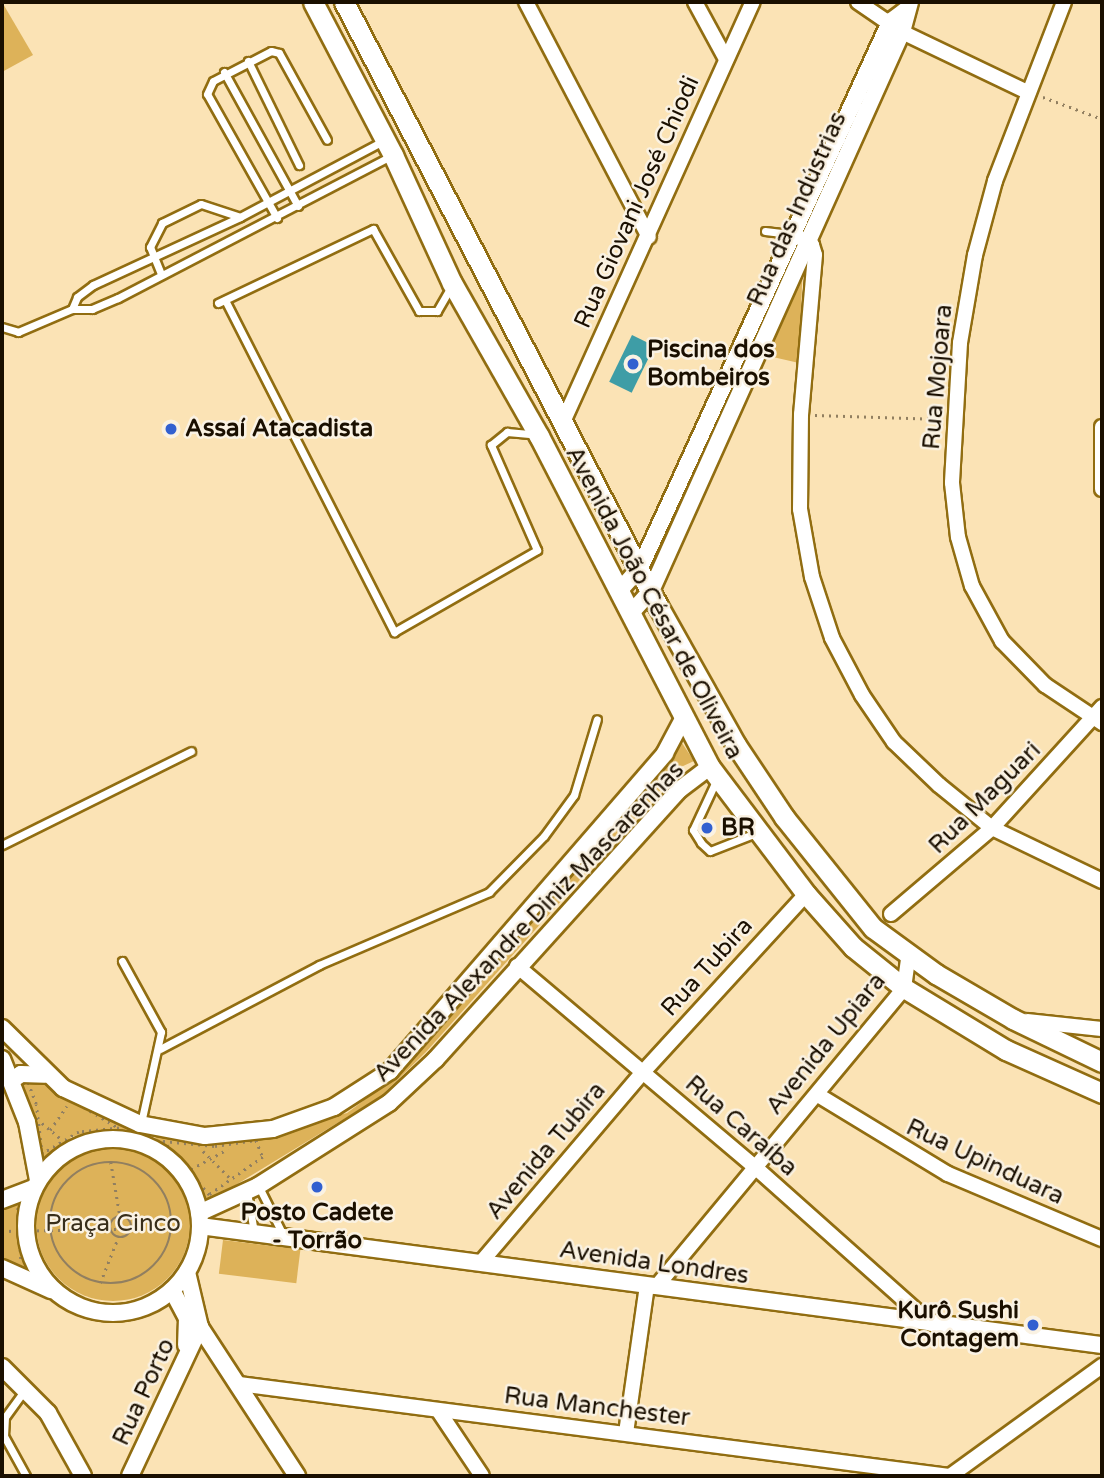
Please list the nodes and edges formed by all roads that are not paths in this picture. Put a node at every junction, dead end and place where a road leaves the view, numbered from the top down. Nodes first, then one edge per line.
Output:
1 (313, 2) edge
2 (344, 2) edge
3 (526, 2) edge
4 (695, 2) edge
5 (753, 2) edge
6 (858, 2) edge
7 (1063, 2) edge
8 (908, 6) edge
9 (896, 27) junction
10 (726, 59) junction
11 (248, 61) junction
12 (224, 72) junction
13 (1027, 92) junction
14 (327, 140) dead end
15 (389, 147) junction
16 (299, 165) dead end
17 (289, 191) junction
18 (267, 202) junction
19 (298, 206) junction
20 (240, 217) junction
21 (277, 218) junction
22 (765, 231) dead end
23 (790, 234) junction
24 (649, 237) junction
25 (807, 241) junction
26 (153, 259) junction
27 (161, 274) junction
28 (452, 283) junction
29 (72, 309) junction
30 (2, 327) edge
31 (563, 422) junction
32 (1102, 426) edge
33 (539, 436) junction
34 (1102, 489) edge
35 (639, 568) junction
36 (620, 590) junction
37 (651, 591) junction
38 (631, 613) junction
39 (1102, 707) edge
40 (684, 718) junction
41 (597, 719) dead end
42 (1098, 721) edge
43 (191, 751) dead end
44 (714, 772) junction
45 (992, 828) junction
46 (759, 832) junction
47 (2, 845) edge
48 (1102, 881) edge
49 (806, 894) junction
50 (891, 914) dead end
51 (909, 954) junction
52 (122, 961) dead end
53 (517, 966) junction
54 (904, 988) junction
55 (1013, 1019) junction
56 (2, 1028) edge
57 (1102, 1029) edge
58 (160, 1049) junction
59 (2, 1059) edge
60 (1102, 1062) edge
61 (644, 1071) junction
62 (46, 1075) junction
63 (11, 1082) junction
64 (1102, 1093) edge
65 (818, 1095) junction
66 (141, 1124) junction
67 (137, 1142) junction
68 (755, 1167) junction
69 (36, 1184) junction
70 (253, 1188) junction
71 (2, 1200) edge
72 (200, 1219) junction
73 (254, 1233) junction
74 (284, 1236) junction
75 (1102, 1239) edge
76 (483, 1260) junction
77 (7, 1263) edge
78 (187, 1272) junction
79 (652, 1286) junction
80 (172, 1290) junction
81 (55, 1292) junction
82 (931, 1324) junction
83 (200, 1326) junction
84 (1102, 1345) edge
85 (184, 1358) junction
86 (1102, 1366) edge
87 (2, 1367) edge
88 (239, 1384) junction
89 (24, 1390) junction
90 (438, 1410) junction
91 (626, 1433) junction
92 (293, 1474) edge
93 (26, 1476) edge
94 (83, 1476) edge
95 (130, 1476) edge
96 (482, 1476) edge
97 (949, 1476) edge

1 - 15 main road, Avenida João César de Oliveira
2 - 31 main road, Avenida João César de Oliveira
3 - 24 street
4 - 10 street
5 - 10 street, Rua Giovani José Chiodi
6 - 9 street
7 - 13 street, Rua Mojoara
8 - 9 street, Rua das Indústrias
9 - 13 street
9 - 23 street, Rua das Indústrias
9 - 25 street, Rua das Indústrias
10 - 24 street, Rua Giovani José Chiodi
11 - 12 lane
11 - 14 lane
11 - 16 lane
12 - 17 lane
12 - 18 lane
13 - 42 street, Rua Mojoara
15 - 17 lane
15 - 19 lane
15 - 28 main road, Avenida João César de Oliveira
17 - 18 lane
17 - 19 lane
18 - 20 lane
18 - 21 lane
19 - 21 lane
20 - 26 lane
20 - 26 lane
21 - 27 lane
22 - 23 lane
23 - 25 street
23 - 35 street, Rua das Indústrias
24 - 31 street, Rua Giovani José Chiodi
25 - 37 street, Rua das Indústrias
25 - 45 street
26 - 27 lane
26 - 29 lane
27 - 29 lane
28 - 33 main road, Avenida João César de Oliveira
28 - 33 lane
29 - 30 lane
31 - 35 main road, Avenida João César de Oliveira
32 - 34 street
33 - 36 main road, Avenida João César de Oliveira
35 - 36 street, Rua das Indústrias
35 - 37 main road, Avenida João César de Oliveira
36 - 38 main road, Avenida João César de Oliveira
37 - 38 street, Rua das Indústrias
37 - 51 main road, Avenida João César de Oliveira
38 - 40 main road, Avenida João César de Oliveira
39 - 42 street, Rua Maguari
40 - 44 main road, Avenida João César de Oliveira
40 - 66 street, Avenida Alexandre Diniz Mascarenhas
41 - 58 lane
42 - 45 street, Rua Maguari
43 - 47 lane
44 - 46 main road, Avenida João César de Oliveira
44 - 46 lane
44 - 53 street, Avenida Alexandre Diniz Mascarenhas
45 - 48 street
45 - 50 street, Rua Maguari
46 - 49 main road, Avenida João César de Oliveira
49 - 54 main road, Avenida João César de Oliveira
49 - 61 street, Rua Tubira
51 - 54 street, Avenida Upiara
51 - 55 main road, Avenida João César de Oliveira
52 - 58 lane
53 - 61 street, Rua Caraíba
53 - 70 street, Avenida Alexandre Diniz Mascarenhas
54 - 64 main road, Avenida João César de Oliveira
54 - 65 street, Avenida Upiara
55 - 57 street
55 - 60 main road, Avenida João César de Oliveira
56 - 62 street, Avenida Alexandre Diniz Mascarenhas
58 - 66 lane
59 - 63 street
61 - 68 street, Rua Caraíba
61 - 76 street, Avenida Tubira
62 - 63 street
62 - 66 street, Avenida Alexandre Diniz Mascarenhas
63 - 69 street
65 - 68 street, Avenida Upiara
65 - 75 street, Rua Upinduara
66 - 67 street
67 - 69 street
67 - 72 street
68 - 79 street, Avenida Upiara
68 - 82 street, Rua Caraíba
69 - 71 street
69 - 81 street
70 - 72 street, Avenida Alexandre Diniz Mascarenhas
70 - 73 lane
70 - 74 lane
72 - 73 street, Avenida Londres
72 - 78 street
73 - 74 street, Avenida Londres
74 - 76 street, Avenida Londres
76 - 79 street, Avenida Londres
77 - 81 street
78 - 80 street
78 - 83 street
79 - 82 street, Avenida Londres
79 - 91 street
80 - 81 street
80 - 85 street
82 - 84 street, Avenida Londres
83 - 85 street, Rua Porto
83 - 88 street
85 - 95 street, Rua Porto
86 - 97 street
87 - 89 street
88 - 90 street, Rua Manchester
88 - 92 street
89 - 93 lane
89 - 94 street
90 - 91 street, Rua Manchester
90 - 96 street
91 - 97 street, Rua Manchester

